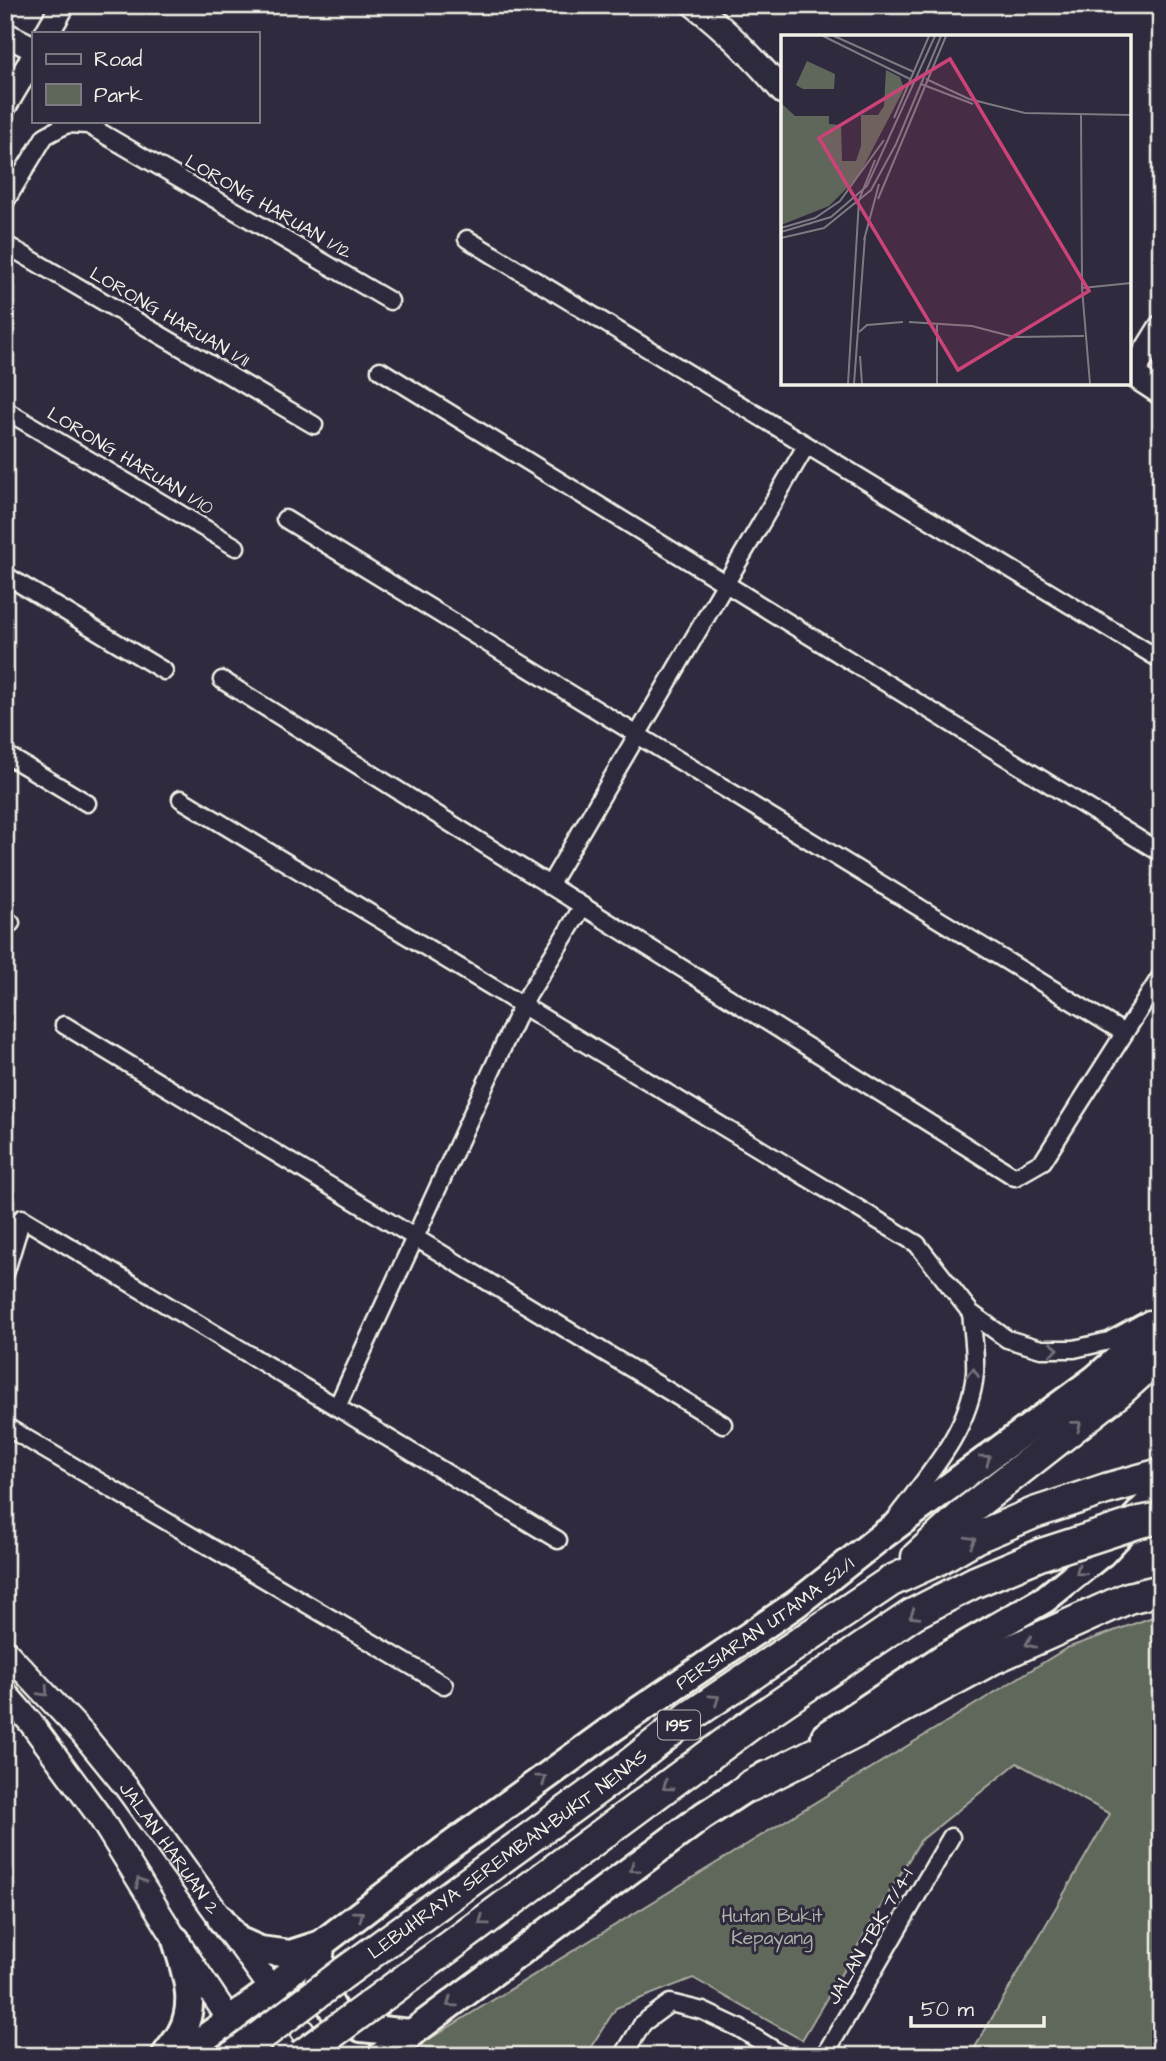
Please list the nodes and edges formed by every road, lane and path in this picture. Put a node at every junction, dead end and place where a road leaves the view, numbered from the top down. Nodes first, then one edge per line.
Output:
1 (63, 5) edge
2 (694, 5) edge
3 (48, 32) edge
4 (5, 34) edge
5 (32, 48) edge
6 (32, 60) edge
7 (781, 90) edge
8 (5, 105) edge
9 (5, 202) edge
10 (467, 239) dead end
11 (5, 244) edge
12 (390, 301) dead end
13 (1161, 327) edge
14 (380, 370) dead end
15 (1131, 373) edge
16 (1161, 393) edge
17 (5, 410) edge
18 (314, 425) dead end
19 (806, 446) junction
20 (285, 519) dead end
21 (236, 547) dead end
22 (5, 575) edge
23 (726, 583) junction
24 (1161, 660) edge
25 (164, 671) dead end
26 (222, 680) dead end
27 (638, 735) junction
28 (5, 754) edge
29 (181, 799) dead end
30 (87, 803) dead end
31 (1161, 853) edge
32 (549, 886) junction
33 (583, 906) junction
34 (1161, 976) edge
35 (522, 1005) junction
36 (64, 1025) dead end
37 (1124, 1032) junction
38 (415, 1238) junction
39 (5, 1274) edge
40 (971, 1313) junction
41 (1161, 1313) edge
42 (1161, 1321) edge
43 (1161, 1354) edge
44 (337, 1407) junction
45 (723, 1424) dead end
46 (5, 1426) edge
47 (1161, 1474) edge
48 (1161, 1486) edge
49 (1161, 1518) edge
50 (882, 1536) junction
51 (558, 1540) dead end
52 (891, 1581) junction
53 (1161, 1590) edge
54 (5, 1651) edge
55 (444, 1685) dead end
56 (5, 1693) edge
57 (750, 1786) junction
58 (951, 1837) dead end
59 (220, 1919) junction
60 (176, 1940) junction
61 (321, 1944) junction
62 (272, 1989) junction
63 (230, 2019) junction
64 (411, 2033) junction
65 (165, 2056) edge
66 (180, 2056) edge
67 (234, 2056) edge
68 (254, 2056) edge
69 (301, 2056) edge
70 (320, 2056) edge
71 (380, 2056) edge
72 (395, 2056) edge
73 (623, 2056) edge
74 (784, 2056) edge
75 (824, 2056) edge

1 - 3 main road
2 - 7 main road
4 - 5 main road
6 - 8 main road
9 - 12 street, LORONG HARUAN 1/12
10 - 19 street
11 - 18 street, LORONG HARUAN 1/11
13 - 15 main road
14 - 23 street
15 - 16 main road
17 - 21 street, LORONG HARUAN 1/10
19 - 23 street
19 - 24 street
20 - 27 street
22 - 25 street
23 - 27 street
23 - 31 street
26 - 32 street
27 - 32 street
27 - 37 street
28 - 30 street
29 - 35 street
32 - 33 street
33 - 35 street
33 - 37 street
34 - 37 street
35 - 38 street
35 - 40 street
36 - 38 street
38 - 44 street
38 - 45 street
39 - 44 street
40 -> 41 street
50 -> 40 street
50 -> 42 main road, PERSIARAN UTAMA S2/1
52 -> 43 highway
44 - 51 street
46 - 55 street
52 -> 47 highway, LEBUHRAYA SEREMBAN-BUKIT NENAS / 195
48 -> 57 main road
49 -> 69 highway, LEBUHRAYA SEREMBAN-BUKIT NENAS / 195, bridge
61 -> 50 main road, PERSIARAN UTAMA S2/1
67 -> 52 highway, LEBUHRAYA SEREMBAN-BUKIT NENAS / 195, bridge
53 -> 57 highway
54 -> 59 main road, JALAN HARUAN 2
60 -> 56 main road, JALAN HARUAN 2
57 -> 64 main road
58 - 75 street, JALAN TBK 7/4-1
59 - 61 main road
59 - 62 main road, JALAN HARUAN 2
60 - 63 main road, JALAN HARUAN 2
60 - 65 main road
61 - 62 main road, PERSIARAN UTAMA S2/1
61 - 64 main road
62 - 63 main road, PERSIARAN UTAMA S2/1
62 - 70 main road, JALAN HARUAN 2
63 - 66 main road, PERSIARAN UTAMA S2/1
63 - 68 main road, JALAN HARUAN 2
64 - 71 main road
64 - 72 main road
73 - 74 street

